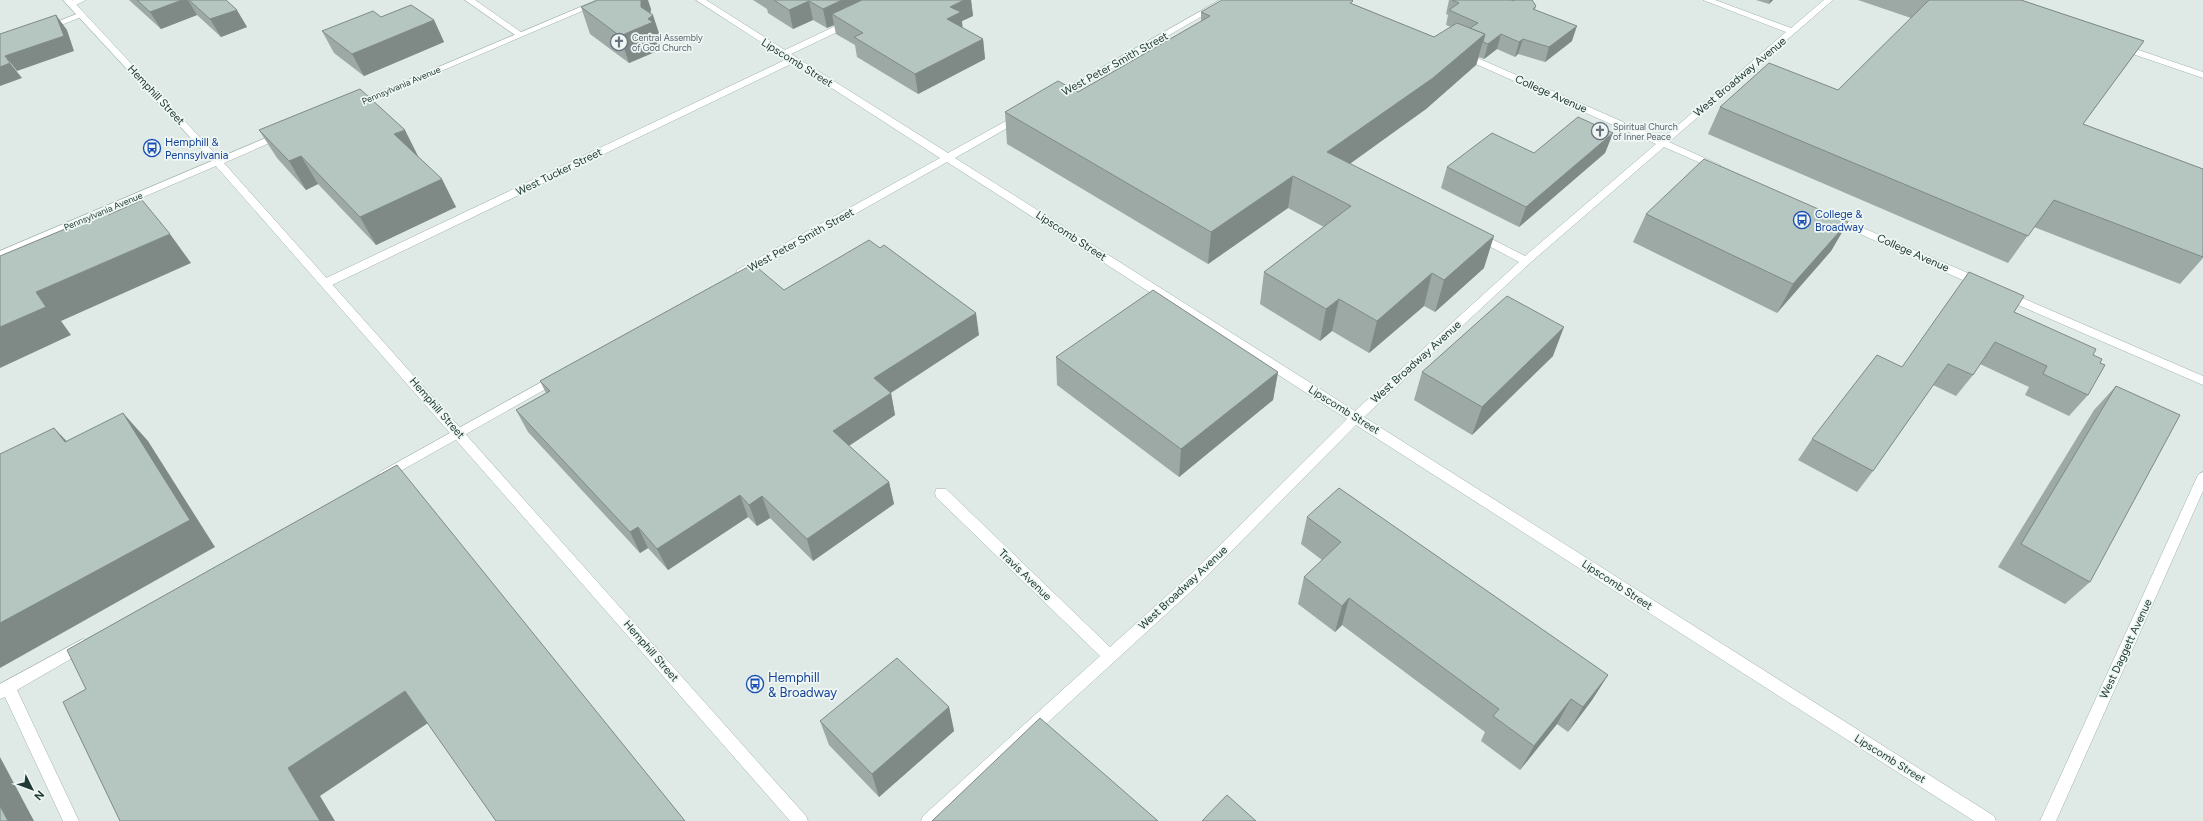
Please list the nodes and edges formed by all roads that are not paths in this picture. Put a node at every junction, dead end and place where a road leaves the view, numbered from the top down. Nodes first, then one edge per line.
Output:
1 (82, 0) edge
2 (469, 0) edge
3 (604, 0) edge
4 (700, 0) edge
5 (1226, 0) edge
6 (1707, 0) edge
7 (1829, 0) edge
8 (69, 2) edge
9 (82, 15) junction
10 (857, 19) edge
11 (37, 31) edge
12 (1793, 32) junction
13 (521, 35) junction
14 (2114, 45) edge
15 (1452, 50) edge
16 (788, 57) junction
17 (2203, 75) edge
18 (1044, 103) edge
19 (348, 107) edge
20 (1030, 111) edge
21 (289, 132) edge
22 (1662, 143) junction
23 (948, 157) junction
24 (217, 162) junction
25 (1730, 173) edge
26 (1825, 214) edge
27 (1466, 230) edge
28 (0, 255) edge
29 (1526, 261) junction
30 (734, 278) edge
31 (326, 283) junction
32 (569, 371) edge
33 (2203, 381) edge
34 (1356, 417) junction
35 (458, 433) junction
36 (2203, 477) edge
37 (376, 480) edge
38 (941, 493) dead end
39 (96, 637) edge
40 (1110, 656) junction
41 (4, 690) edge
42 (71, 821) edge
43 (800, 821) edge
44 (929, 821) edge
45 (1988, 821) edge
46 (2048, 821) edge

1 - 8 street
2 - 13 street
3 - 13 street, Pennsylvania Avenue
4 - 16 street, Lipscomb Street
5 - 18 street, West Peter Smith Street
6 - 12 street
7 - 12 street, West Broadway Avenue
8 - 9 street, Hemphill Street
9 - 11 street
9 - 24 street, Hemphill Street
10 - 16 street, West Tucker Street
12 - 22 street, West Broadway Avenue
13 - 19 street, Pennsylvania Avenue
14 - 17 street
15 - 22 street, College Avenue
16 - 23 street, Lipscomb Street
16 - 31 street, West Tucker Street
20 - 23 street, West Peter Smith Street
21 - 24 street, Pennsylvania Avenue
22 - 25 street, College Avenue
22 - 29 street, West Broadway Avenue
23 - 30 street, West Peter Smith Street
23 - 34 street, Lipscomb Street
24 - 28 street, Pennsylvania Avenue
24 - 31 street, Hemphill Street
26 - 33 street, College Avenue
27 - 29 street
29 - 34 street, West Broadway Avenue
31 - 35 street, Hemphill Street
32 - 35 street
34 - 40 street, West Broadway Avenue
34 - 45 street, Lipscomb Street
35 - 37 street
35 - 43 street, Hemphill Street
36 - 46 street, West Daggett Avenue
38 - 40 street, Travis Avenue
39 - 41 street
40 - 44 street, West Broadway Avenue
41 - 42 street

